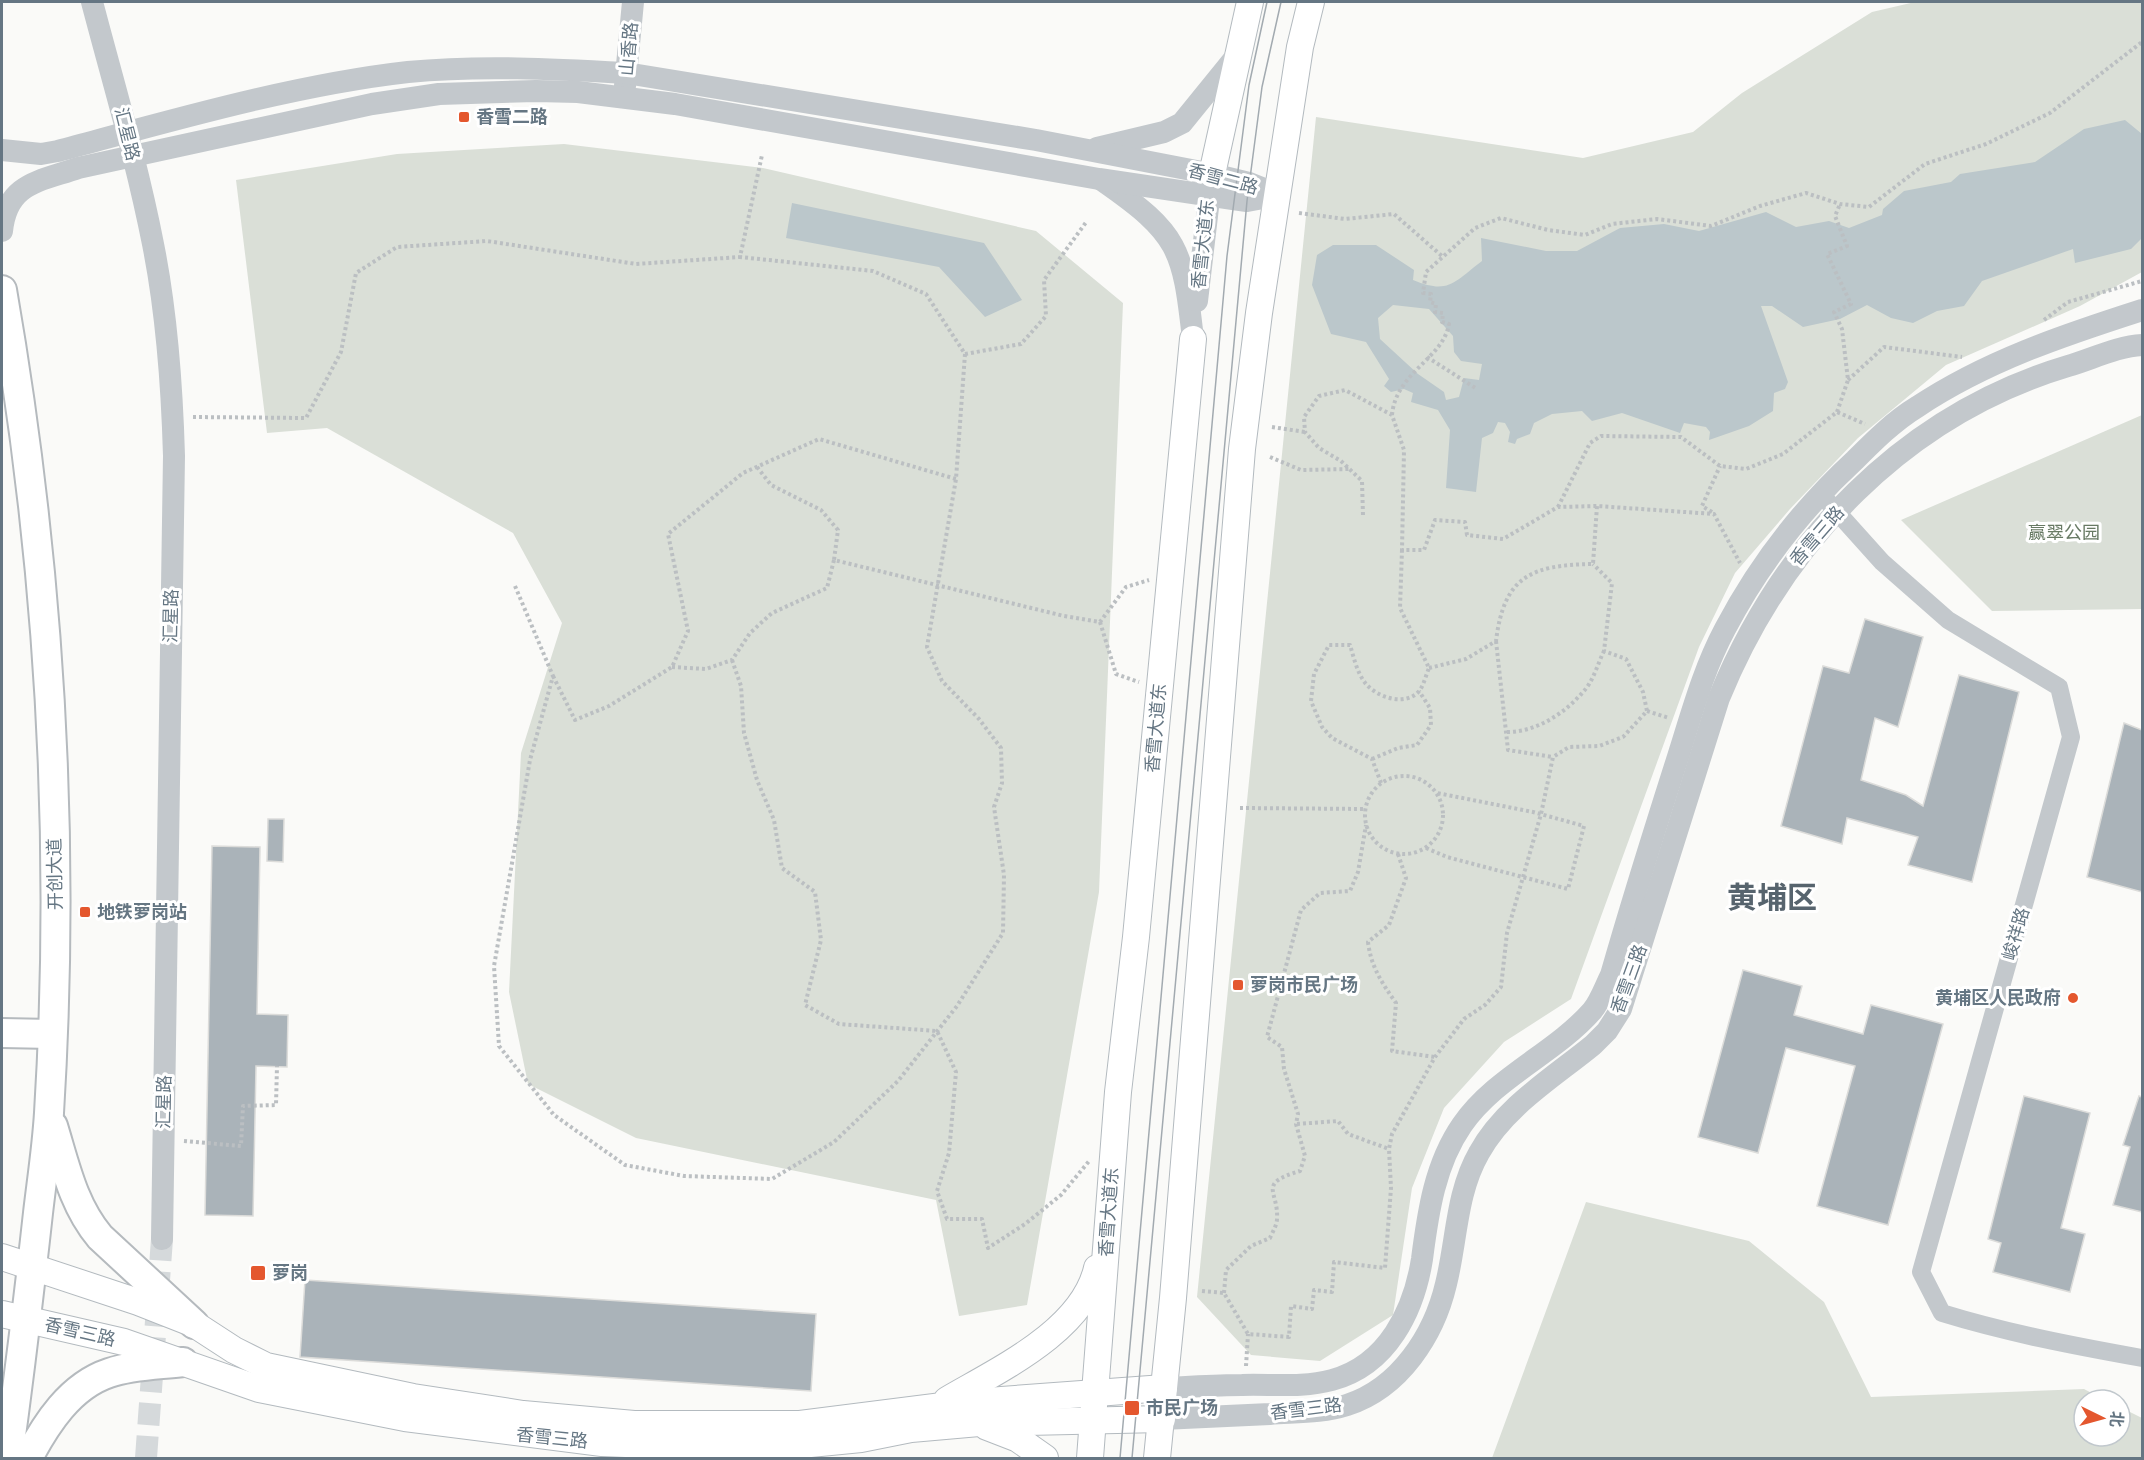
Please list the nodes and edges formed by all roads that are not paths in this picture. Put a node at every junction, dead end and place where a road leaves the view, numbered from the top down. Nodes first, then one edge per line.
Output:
1 (92, 2) edge
2 (633, 2) edge
3 (1250, 2) edge
4 (1311, 2) edge
5 (1238, 54) junction
6 (626, 73) junction
7 (624, 97) junction
8 (127, 134) junction
9 (2, 150) edge
10 (1088, 151) junction
11 (134, 157) junction
12 (1100, 179) junction
13 (1210, 184) junction
14 (1279, 195) junction
15 (2, 231) edge
16 (2, 290) edge
17 (2142, 310) edge
18 (1193, 339) junction
19 (2139, 345) edge
20 (1820, 493) junction
21 (1835, 512) junction
22 (2, 1033) edge
23 (52, 1034) junction
24 (49, 1115) junction
25 (1107, 1222) junction
26 (162, 1239) tunnel mouth
27 (2, 1257) edge
28 (33, 1269) junction
29 (14, 1317) edge
30 (194, 1324) junction
31 (2142, 1358) edge
32 (183, 1362) junction
33 (1164, 1388) junction
34 (1095, 1393) junction
35 (939, 1405) junction
36 (1093, 1419) junction
37 (1161, 1419) junction
38 (979, 1423) junction
39 (8, 1458) edge
40 (28, 1458) edge
41 (1045, 1458) edge
42 (1090, 1458) edge
43 (1157, 1458) edge

1 - 8 street, 汇星路
2 - 6 street, 山香路
3 - 5 main road, 香雪大道东
4 - 14 main road
5 - 10 street
5 - 13 main road, 香雪大道东
6 - 7 street, 山香路
6 - 8 street, 香雪二路
6 - 10 street, 香雪二路
7 - 11 street, 香雪二路
7 - 12 street, 香雪二路
8 - 9 street, 香雪二路
8 - 11 street, 汇星路
10 - 13 street, 香雪二路
11 - 15 street, 香雪二路
11 - 26 street, 汇星路
12 - 13 street, 香雪二路
12 - 18 street
13 - 14 street, 香雪二路
13 - 18 street, 香雪大道东
14 - 33 main road
16 - 23 main road, 开创大道
17 - 20 street, 香雪三路
18 - 25 main road, 香雪大道东
19 - 21 street, 香雪三路
20 - 21 street, 峻祥路
20 - 33 street, 香雪三路
21 - 31 street, 峻祥路
21 - 37 street, 香雪三路
22 - 23 main road
23 - 24 main road, 开创大道
24 - 28 main road, 开创大道
24 - 30 main road
25 - 34 main road, 香雪大道东
25 - 35 main road
27 - 28 main road, 香雪三路
28 - 29 main road, 开创大道
28 - 30 main road, 香雪三路
29 - 32 main road, 香雪三路
29 - 39 main road, 开创大道
30 - 35 main road, 香雪三路
32 - 38 main road, 香雪三路
32 - 40 main road
33 - 34 main road, 香雪三路
33 - 37 main road
34 - 35 main road, 香雪三路
34 - 36 main road, 香雪大道东
36 - 37 main road, 香雪三路
36 - 38 main road, 香雪三路
36 - 42 main road, 香雪大道东
37 - 43 main road
38 - 41 main road

